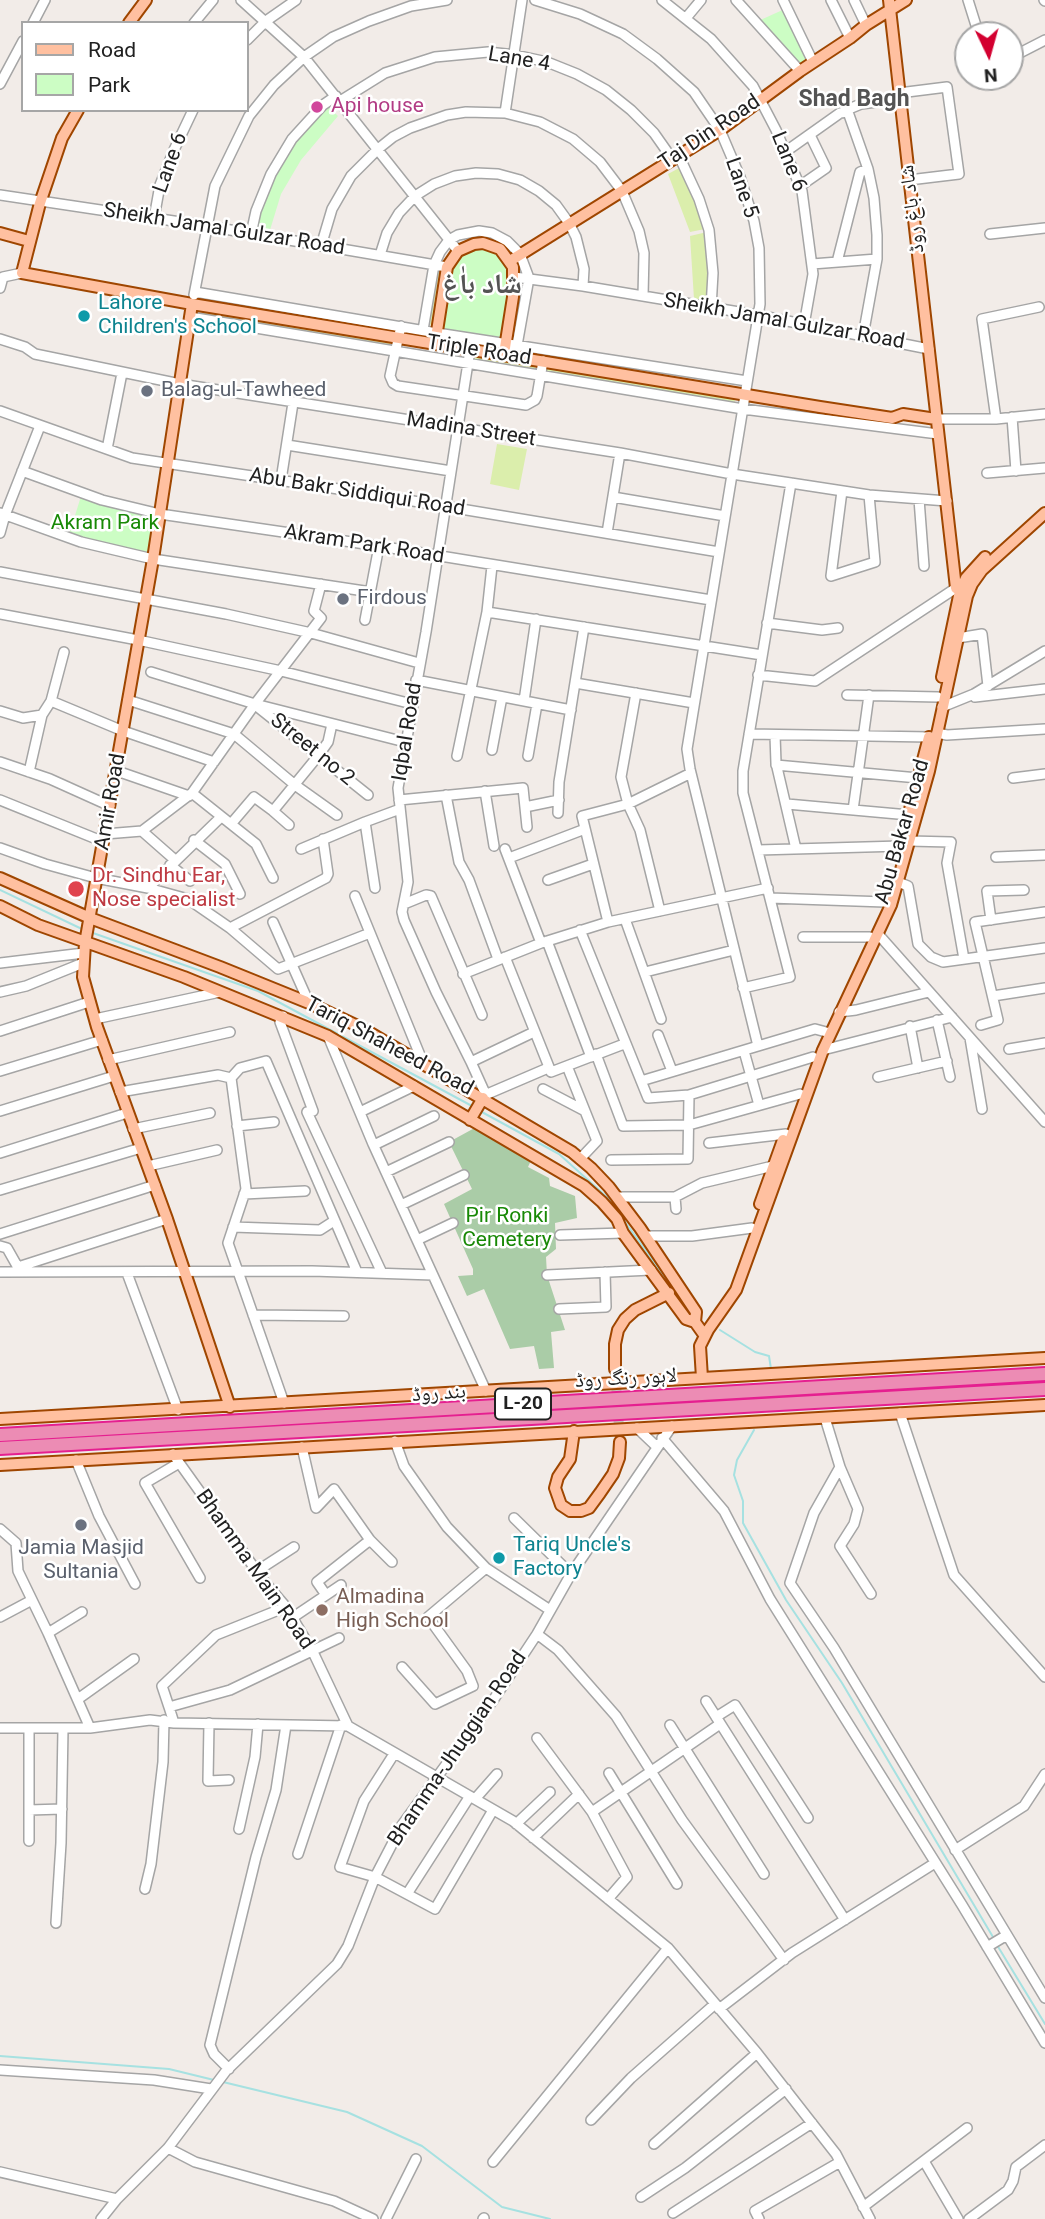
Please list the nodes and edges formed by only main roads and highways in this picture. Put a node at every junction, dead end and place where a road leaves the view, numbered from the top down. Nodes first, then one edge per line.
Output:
1 (146, 0) edge
2 (906, 0) edge
3 (889, 5) edge
4 (130, 21) edge
5 (77, 112) edge
6 (0, 233) edge
7 (29, 241) junction
8 (515, 258) junction
9 (194, 298) junction
10 (436, 339) junction
11 (510, 350) junction
12 (936, 419) junction
13 (1045, 505) edge
14 (1045, 513) edge
15 (961, 592) junction
16 (940, 702) junction
17 (933, 735) junction
18 (909, 829) junction
19 (905, 844) junction
20 (0, 878) edge
21 (888, 904) junction
22 (1, 910) edge
23 (90, 920) junction
24 (874, 935) junction
25 (84, 950) junction
26 (827, 1032) junction
27 (483, 1098) junction
28 (471, 1119) junction
29 (669, 1293) junction
30 (730, 1296) junction
31 (695, 1322) junction
32 (705, 1336) junction
33 (1045, 1358) edge
34 (615, 1369) tunnel mouth
35 (1045, 1374) edge
36 (702, 1378) junction
37 (1045, 1390) edge
38 (1045, 1405) edge
39 (230, 1407) junction
40 (0, 1419) edge
41 (574, 1431) junction
42 (0, 1435) edge
43 (621, 1443) tunnel mouth
44 (0, 1448) edge
45 (0, 1465) edge

1 - 4 main road
2 - 3 main road, Taj Din Road
3 - 8 main road, Taj Din Road
3 - 12 main road, شاد باغ روڈ
5 - 7 main road
6 - 7 main road
7 - 9 main road, Triple Road
8 - 10 main road
8 - 11 main road
9 - 10 main road, Triple Road
9 - 23 main road, Amir Road
10 - 11 main road, Triple Road
11 - 12 main road, Triple Road
12 - 15 main road, شاد باغ روڈ
13 - 15 main road, Abu Bakar Road
14 - 15 main road, Abu Bakar Road
15 - 16 main road, Abu Bakar Road
15 - 16 main road, Abu Bakar Road
16 - 17 main road, Abu Bakar Road
17 - 18 main road, Abu Bakar Road
17 - 18 main road, Abu Bakar Road
18 - 19 main road, Abu Bakar Road
19 - 21 main road, Abu Bakar Road
19 - 21 main road, Abu Bakar Road
20 - 23 main road, Tariq Shaheed Road
21 - 24 main road, Abu Bakar Road
22 - 25 main road, Tariq Shaheed Road
23 - 25 main road, Amir Road
23 - 27 main road, Tariq Shaheed Road
24 - 26 main road, Abu Bakar Road
24 - 26 main road, Abu Bakar Road
25 - 28 main road, Tariq Shaheed Road
25 - 39 main road, Amir Road
26 - 30 main road, Abu Bakar Road
26 - 30 main road, Abu Bakar Road
27 - 28 main road
27 - 31 main road, Tariq Shaheed Road
28 - 29 main road, Tariq Shaheed Road
29 - 31 main road, Tariq Shaheed Road
29 - 34 main road
30 - 32 main road, Abu Bakar Road
31 - 32 main road, Tariq Shaheed Road
32 - 36 main road, Abu Bakar Road
33 - 36 main road, بند روڈ
35 - 42 highway, لاہور رنگ روڈ / L-20
36 - 39 main road, بند روڈ
37 - 44 highway, لاہور رنگ روڈ / L-20
38 - 41 main road
39 - 40 main road, بند روڈ
41 - 43 main road
41 - 45 main road

